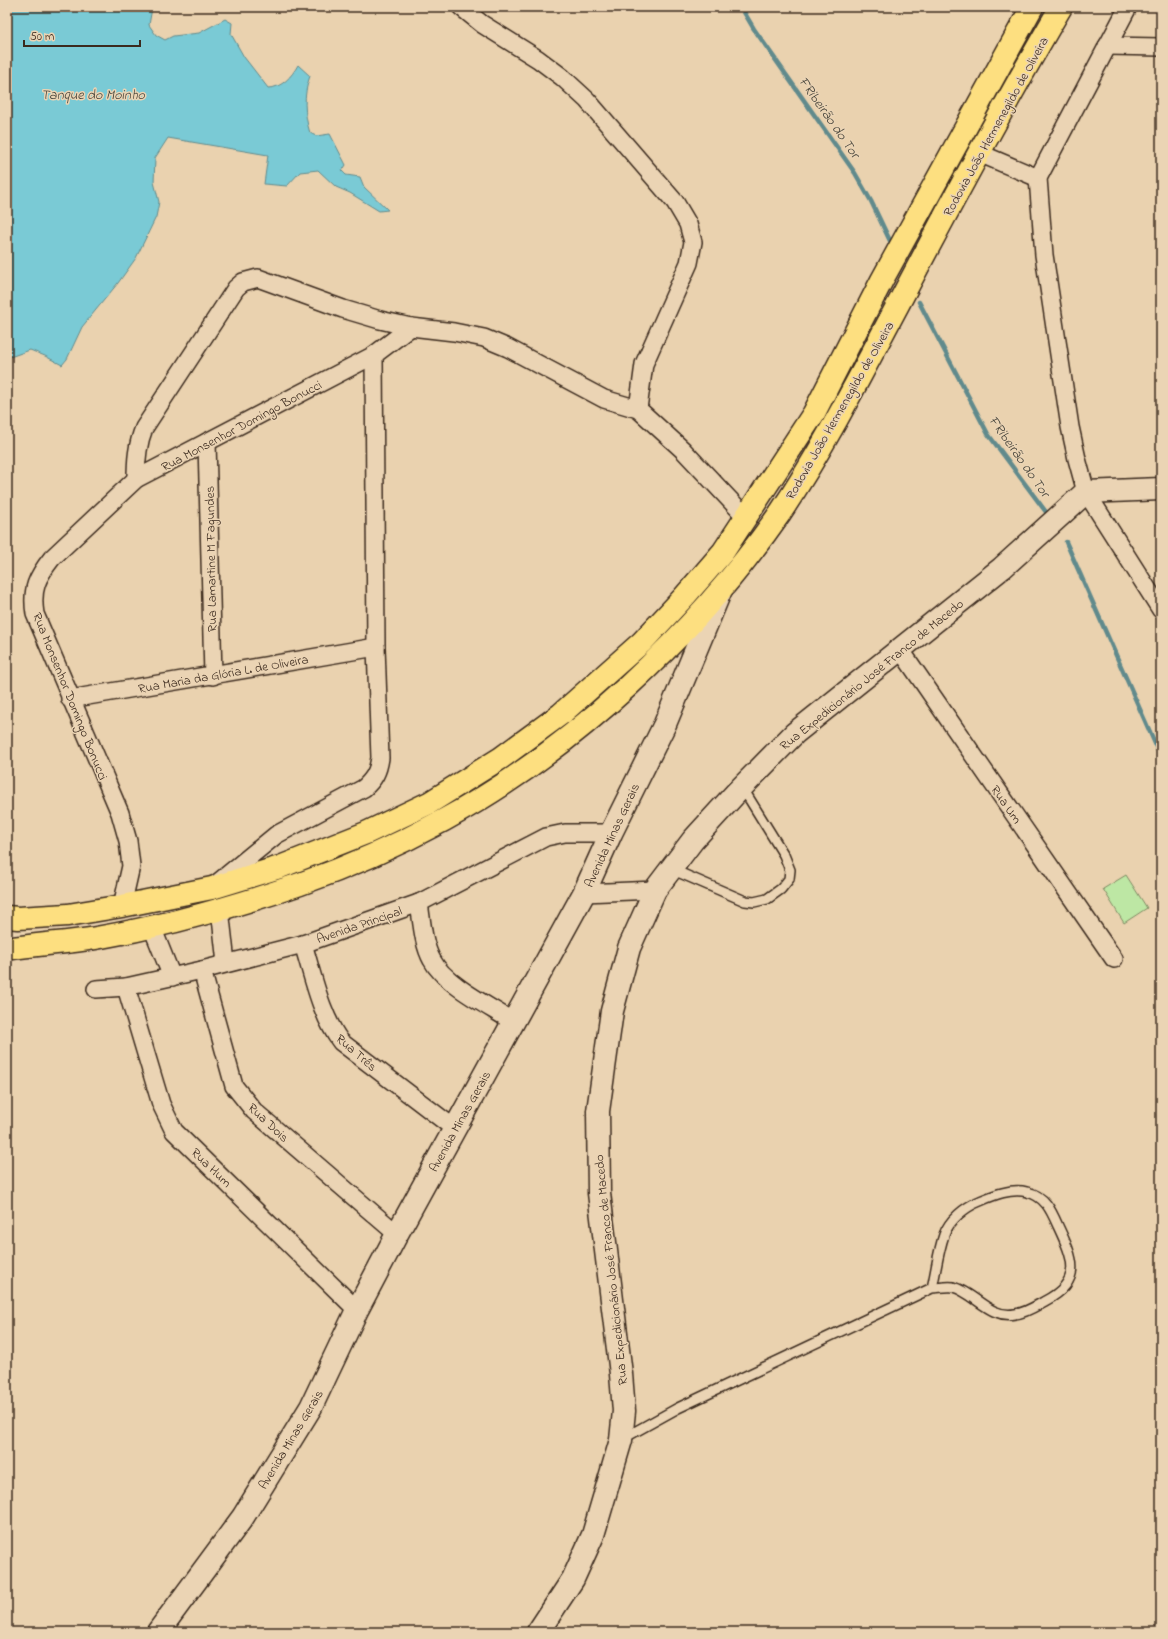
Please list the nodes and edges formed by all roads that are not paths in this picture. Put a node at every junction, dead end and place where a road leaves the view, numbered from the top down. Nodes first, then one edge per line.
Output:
1 (461, 7) edge
2 (1032, 7) edge
3 (1061, 7) edge
4 (1128, 7) edge
5 (1107, 46) junction
6 (1161, 47) edge
7 (979, 153) junction
8 (1038, 178) junction
9 (411, 327) junction
10 (374, 355) junction
11 (638, 410) junction
12 (207, 442) junction
13 (136, 479) junction
14 (1161, 489) edge
15 (1086, 492) junction
16 (746, 517) junction
17 (722, 589) junction
18 (1161, 610) edge
19 (376, 647) junction
20 (900, 649) junction
21 (213, 676) junction
22 (70, 699) junction
23 (742, 787) junction
24 (611, 833) junction
25 (671, 869) junction
26 (212, 888) junction
27 (655, 890) junction
28 (584, 893) junction
29 (419, 904) junction
30 (122, 906) junction
31 (220, 909) junction
32 (7, 917) edge
33 (152, 926) junction
34 (303, 944) junction
35 (7, 949) edge
36 (1114, 959) dead end
37 (226, 963) junction
38 (202, 970) junction
39 (172, 976) junction
40 (126, 987) junction
41 (96, 989) dead end
42 (515, 1022) junction
43 (455, 1129) junction
44 (397, 1234) junction
45 (932, 1288) junction
46 (357, 1310) junction
47 (621, 1440) junction
48 (158, 1632) edge
49 (538, 1632) edge

1 - 11 street
2 - 16 main road, Rodovia João Hermenegildo de Oliveira
3 - 7 main road, Rodovia João Hermenegildo de Oliveira
4 - 5 street
5 - 6 street
5 - 8 street
7 - 8 street
7 - 17 main road, Rodovia João Hermenegildo de Oliveira
8 - 15 street
9 - 10 street, Rua Monsenhor Domingo Bonucci
9 - 11 street
9 - 13 street
10 - 12 street, Rua Monsenhor Domingo Bonucci
10 - 19 street
11 - 16 street
12 - 13 street, Rua Monsenhor Domingo Bonucci
12 - 21 street, Rua Lamartine M Fagundes
13 - 22 street, Rua Monsenhor Domingo Bonucci
14 - 15 street
15 - 18 street
15 - 20 street, Rua Expedicionário José Franco de Macedo
16 - 26 main road, Rodovia João Hermenegildo de Oliveira
17 - 24 street, Avenida Minas Gerais
17 - 31 main road, Rodovia João Hermenegildo de Oliveira
19 - 21 street, Rua Maria da Glória L. de Oliveira
19 - 26 street
20 - 23 street, Rua Expedicionário José Franco de Macedo
20 - 36 street, Rua Um
21 - 22 street, Rua Maria da Glória L. de Oliveira
22 - 30 street, Rua Monsenhor Domingo Bonucci
23 - 25 street, Rua Expedicionário José Franco de Macedo
23 - 25 lane
24 - 28 street, Avenida Minas Gerais
24 - 29 street, Avenida Principal
25 - 27 street, Rua Expedicionário José Franco de Macedo
26 - 30 main road, Rodovia João Hermenegildo de Oliveira
27 - 28 street
27 - 47 street, Rua Expedicionário José Franco de Macedo
28 - 42 street, Avenida Minas Gerais
29 - 34 street, Avenida Principal
29 - 42 street
30 - 32 main road, Rodovia João Hermenegildo de Oliveira
31 - 33 main road, Rodovia João Hermenegildo de Oliveira
31 - 37 street
33 - 35 main road, Rodovia João Hermenegildo de Oliveira
33 - 39 street
34 - 37 street, Avenida Principal
34 - 43 street, Rua Três
37 - 38 street, Avenida Principal
38 - 39 street, Avenida Principal
38 - 44 street, Rua Dois
39 - 40 street, Avenida Principal
40 - 41 street, Avenida Principal
40 - 46 street, Rua Hum
42 - 43 street, Avenida Minas Gerais
43 - 44 street, Avenida Minas Gerais
44 - 46 street, Avenida Minas Gerais
45 - 45 lane
45 - 47 lane
46 - 48 street, Avenida Minas Gerais
47 - 49 street, Rua Expedicionário José Franco de Macedo

